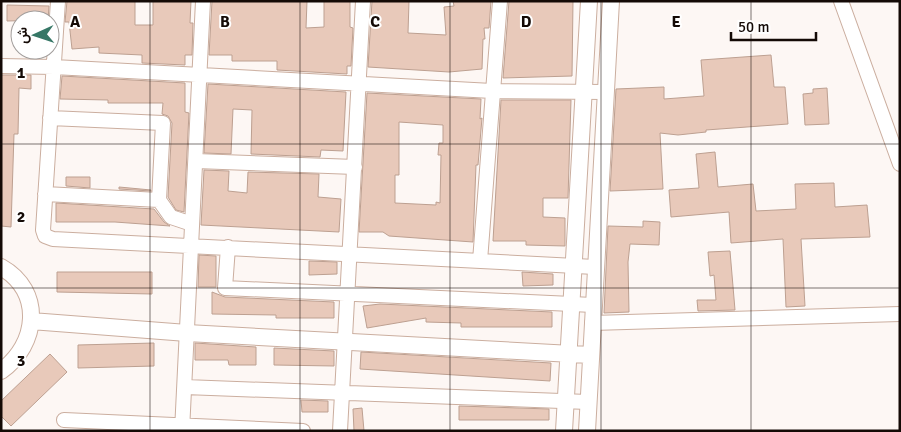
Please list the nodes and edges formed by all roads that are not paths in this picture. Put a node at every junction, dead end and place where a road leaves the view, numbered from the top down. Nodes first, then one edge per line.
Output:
1 (58, 1) edge
2 (203, 1) edge
3 (363, 1) edge
4 (500, 1) edge
5 (589, 1) edge
6 (611, 1) edge
7 (841, 1) edge
8 (1, 66) edge
9 (54, 67) junction
10 (200, 75) junction
11 (358, 85) junction
12 (492, 91) junction
13 (583, 92) junction
14 (606, 92) junction
15 (50, 118) junction
16 (196, 161) junction
17 (900, 164) edge
18 (355, 167) junction
19 (45, 194) junction
20 (159, 200) junction
21 (192, 224) junction
22 (192, 246) junction
23 (228, 247) junction
24 (349, 253) junction
25 (480, 261) junction
26 (572, 266) junction
27 (1, 267) edge
28 (595, 267) junction
29 (347, 292) junction
30 (570, 304) junction
31 (593, 305) junction
32 (900, 314) edge
33 (31, 320) junction
34 (592, 323) junction
35 (187, 333) junction
36 (344, 342) junction
37 (568, 354) junction
38 (590, 355) junction
39 (1, 371) edge
40 (184, 388) junction
41 (342, 393) junction
42 (565, 400) junction
43 (588, 402) junction
44 (64, 420) dead end
45 (183, 428) edge
46 (303, 431) edge
47 (340, 431) edge
48 (564, 431) edge
49 (586, 431) edge

1 - 9 street
2 - 10 street
3 - 11 street
4 - 12 street
5 - 13 street
6 - 14 street
7 - 17 street
8 - 9 street
9 - 10 street
9 - 15 street
10 - 11 street
10 - 16 street
11 - 12 street
11 - 18 street
12 - 13 street
12 - 25 street
13 - 14 street
13 - 26 street
14 - 28 street
15 - 19 street
15 - 20 street
16 - 18 street
16 - 21 street
18 - 24 street
19 - 20 street
19 - 22 street
20 - 21 street
21 - 22 street
22 - 23 street
22 - 35 street
23 - 24 street
23 - 29 street
24 - 25 street
24 - 29 street
25 - 26 street
26 - 28 street
26 - 30 street
27 - 33 street
28 - 31 street
29 - 30 street
29 - 36 street
30 - 31 street
30 - 37 street
31 - 34 street
32 - 34 street
33 - 35 street
33 - 39 street
34 - 38 street
35 - 36 street
35 - 40 street
36 - 37 street
36 - 41 street
37 - 38 street
37 - 42 street
38 - 43 street
40 - 41 street
40 - 45 street
41 - 42 street
41 - 47 street
42 - 43 street
42 - 48 street
43 - 49 street
44 - 45 street
45 - 46 street

